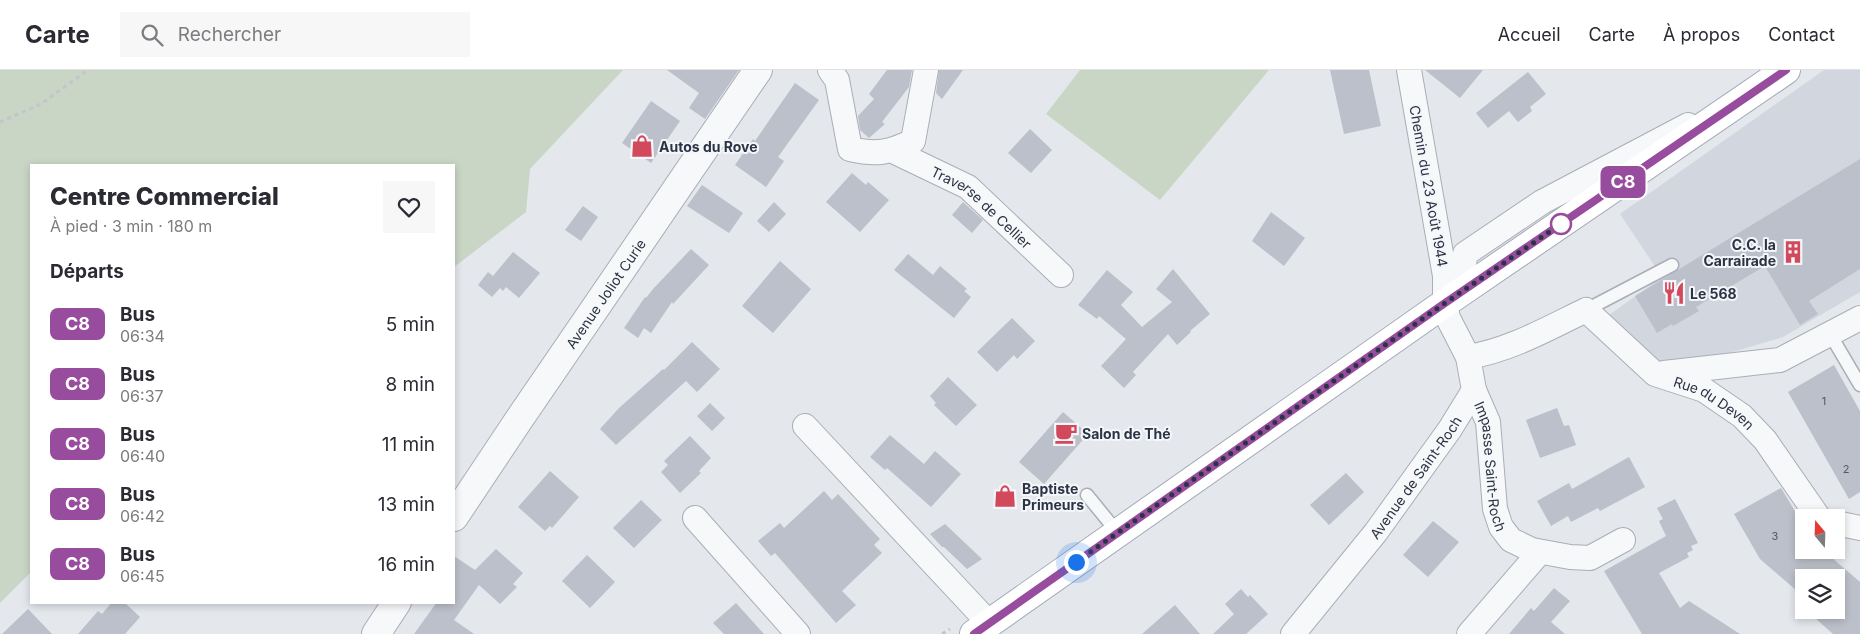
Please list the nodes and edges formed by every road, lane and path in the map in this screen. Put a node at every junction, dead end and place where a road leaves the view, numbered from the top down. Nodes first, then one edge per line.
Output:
1 (88, 70) edge
2 (758, 70) edge
3 (830, 70) edge
4 (926, 70) edge
5 (1414, 74) edge
6 (1778, 76) edge
7 (0, 122) edge
8 (893, 151) junction
9 (1672, 265) dead end
10 (1061, 276) dead end
11 (1453, 297) junction
12 (1586, 310) junction
13 (1860, 318) edge
14 (1830, 334) junction
15 (1468, 357) junction
16 (1655, 374) junction
17 (1860, 385) edge
18 (1474, 390) junction
19 (805, 426) dead end
20 (1087, 495) dead end
21 (1813, 509) edge
22 (455, 516) edge
23 (695, 518) dead end
24 (1845, 525) edge
25 (1860, 528) edge
26 (1118, 533) junction
27 (1623, 540) dead end
28 (1540, 552) junction
29 (396, 604) edge
30 (982, 628) edge
31 (376, 634) edge
32 (798, 634) edge
33 (1293, 634) edge
34 (1469, 634) edge

1 - 7 path
2 - 22 street, Avenue Joliot Curie
3 - 8 street
4 - 8 street
5 - 11 street, Chemin du 23 Août 1944
6 - 11 main road
8 - 10 street, Traverse de Cellier
9 - 12 lane
11 - 15 street
11 - 26 main road
12 - 15 street
12 - 16 street, Rue du Deven
13 - 14 street
14 - 16 street
14 - 17 lane
15 - 18 street
16 - 21 street, Rue du Deven
18 - 28 street, Impasse Saint-Roch
18 - 33 street, Avenue de Saint-Roch
19 - 30 street
20 - 26 lane
23 - 32 street
24 - 25 street
26 - 30 main road
27 - 28 street, Impasse Saint-Roch
28 - 34 street
29 - 31 street

